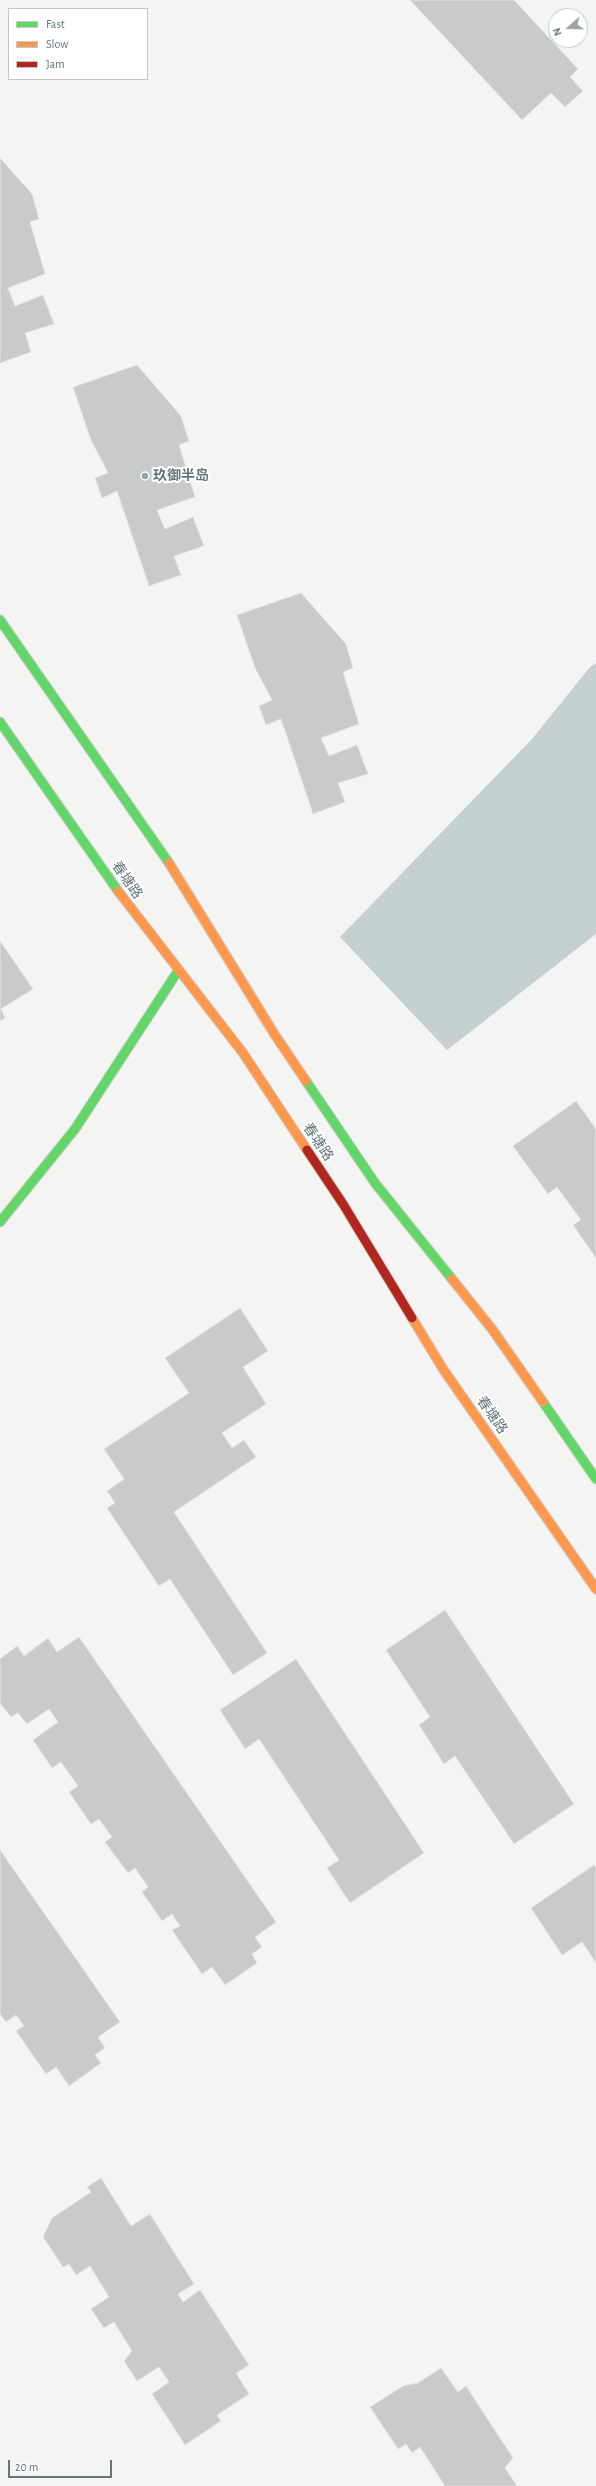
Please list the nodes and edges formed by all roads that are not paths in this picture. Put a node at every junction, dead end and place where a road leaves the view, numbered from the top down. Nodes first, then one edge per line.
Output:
1 (0, 620) edge
2 (0, 722) edge
3 (178, 971) junction
4 (0, 1222) edge
5 (596, 1479) edge
6 (596, 1589) edge

1 - 5 street, 春塘路
2 - 3 street, 春塘路
3 - 4 street
3 - 6 street, 春塘路

